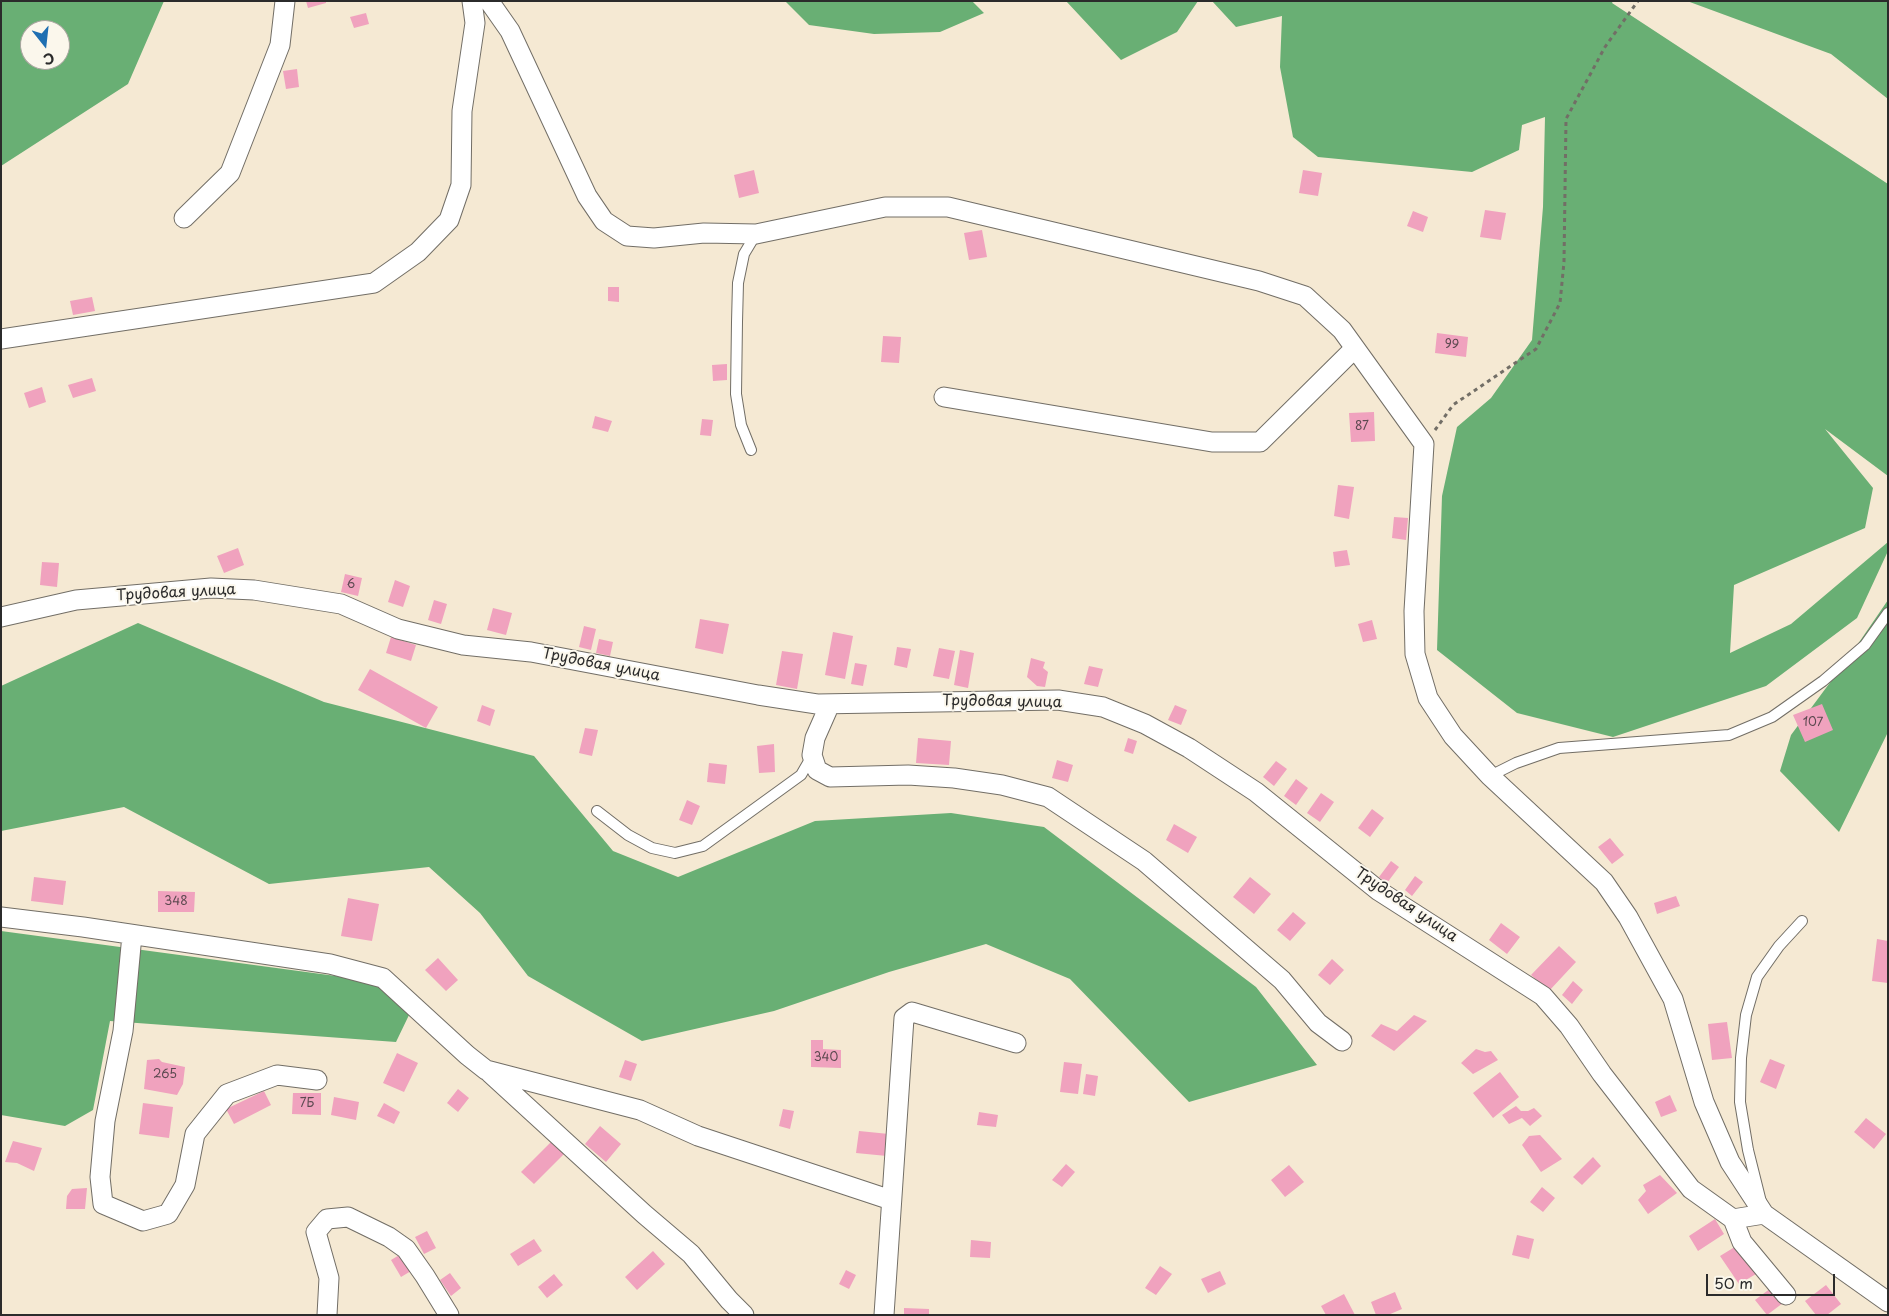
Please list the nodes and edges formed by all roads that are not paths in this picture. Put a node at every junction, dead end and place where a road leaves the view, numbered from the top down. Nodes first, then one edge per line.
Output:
1 (285, 1) edge
2 (472, 1) edge
3 (489, 1) edge
4 (184, 218) dead end
5 (756, 234) junction
6 (1, 340) edge
7 (1355, 348) junction
8 (944, 396) dead end
9 (751, 450) dead end
10 (1888, 613) edge
11 (1, 618) edge
12 (830, 704) junction
13 (812, 755) junction
14 (1490, 776) junction
15 (597, 811) dead end
16 (1, 917) edge
17 (1802, 921) dead end
18 (132, 935) junction
19 (1342, 1041) dead end
20 (1016, 1043) dead end
21 (486, 1070) junction
22 (317, 1080) dead end
23 (891, 1200) junction
24 (1764, 1214) junction
25 (1733, 1219) junction
26 (1786, 1295) dead end
27 (1888, 1302) edge
28 (327, 1315) edge
29 (449, 1315) edge
30 (744, 1315) edge
31 (884, 1315) edge

1 - 4 street
2 - 6 street
3 - 5 street
5 - 7 street
5 - 9 lane
7 - 8 street
7 - 14 street
10 - 14 lane
11 - 12 street, Трудовая улица
12 - 13 street
12 - 25 street, Трудовая улица
13 - 15 lane
13 - 19 street
14 - 24 street
16 - 18 street
17 - 24 lane
18 - 21 street
18 - 22 street
20 - 23 street
21 - 23 street
21 - 30 street
23 - 31 street
24 - 25 street
24 - 27 street
25 - 26 street
28 - 29 street

